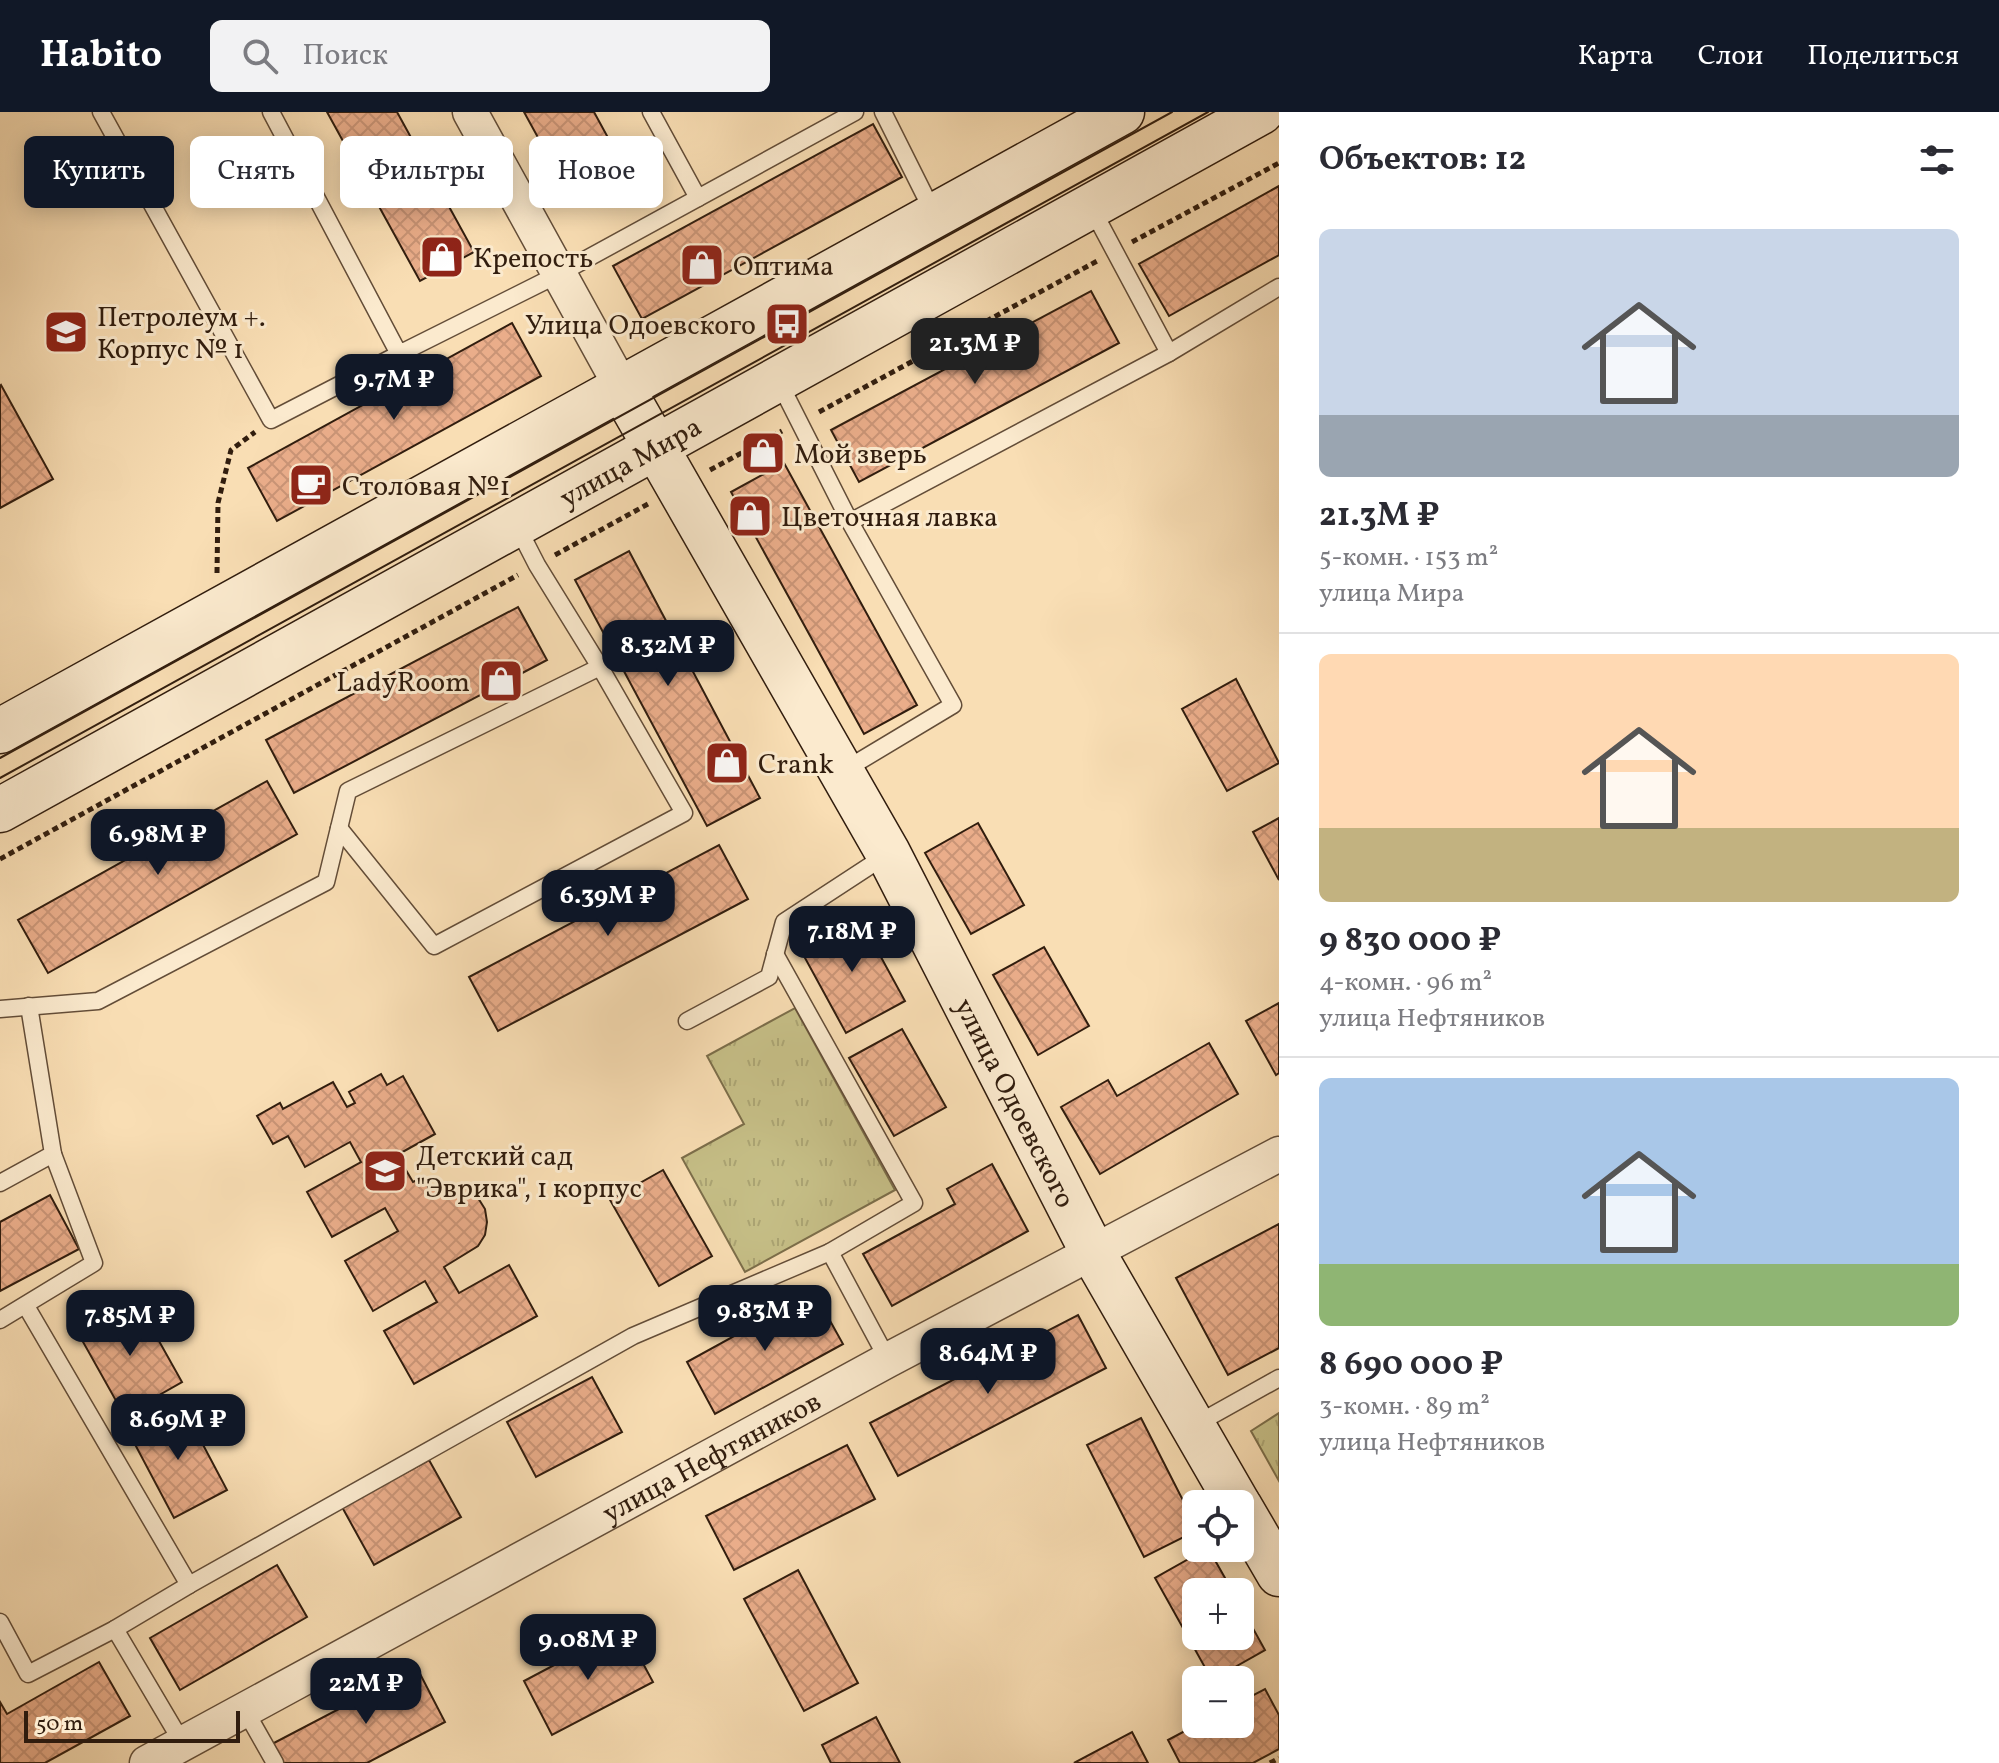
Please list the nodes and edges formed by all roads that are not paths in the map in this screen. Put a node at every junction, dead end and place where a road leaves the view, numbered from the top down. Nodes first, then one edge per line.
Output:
1 (101, 112) edge
2 (271, 112) edge
3 (470, 112) edge
4 (651, 112) edge
5 (855, 112) edge
6 (883, 112) edge
7 (1122, 112) edge
8 (1261, 112) edge
9 (698, 198) junction
10 (1090, 206) junction
11 (935, 215) junction
12 (559, 274) junction
13 (1279, 287) edge
14 (1169, 353) junction
15 (399, 354) junction
16 (777, 379) junction
17 (622, 388) junction
18 (654, 446) junction
19 (850, 522) junction
20 (515, 523) junction
21 (600, 667) junction
22 (0, 731) edge
23 (841, 772) junction
24 (0, 810) edge
25 (339, 828) junction
26 (888, 853) junction
27 (775, 954) junction
28 (29, 1006) junction
29 (0, 1009) edge
30 (687, 1021) dead end
31 (53, 1154) junction
32 (1279, 1154) edge
33 (0, 1183) edge
34 (1092, 1251) junction
35 (830, 1252) junction
36 (26, 1306) junction
37 (0, 1320) edge
38 (888, 1360) junction
39 (1279, 1378) edge
40 (1193, 1426) junction
41 (1230, 1490) edge
42 (1254, 1531) edge
43 (1279, 1574) edge
44 (189, 1585) junction
45 (0, 1622) edge
46 (115, 1629) junction
47 (245, 1710) junction
48 (183, 1744) junction
49 (147, 1763) edge
50 (275, 1763) edge

1 - 15 lane
2 - 15 lane
3 - 12 street, улица Одоевского
4 - 9 lane
5 - 9 lane
6 - 11 lane
7 - 11 main road
8 - 10 main road, улица Мира
9 - 12 lane
10 - 14 lane
10 - 16 main road, улица Мира
11 - 17 main road
12 - 15 lane
12 - 17 street, улица Одоевского
13 - 14 lane
14 - 19 lane
16 - 18 main road, улица Мира
16 - 19 lane
17 - 18 main road, улица Одоевского
17 - 22 main road
18 - 20 main road, улица Мира
18 - 23 main road, улица Одоевского
19 - 23 lane
20 - 21 lane
20 - 24 main road, улица Мира
21 - 25 lane
21 - 25 lane
23 - 26 main road, улица Одоевского
25 - 28 lane
26 - 27 lane
26 - 34 main road, улица Одоевского
27 - 30 lane
27 - 35 lane
28 - 29 lane
28 - 31 lane
31 - 33 lane
31 - 36 lane
32 - 34 street, улица Нефтяников
34 - 38 street, улица Нефтяников
34 - 40 main road, улица Одоевского
35 - 38 lane
35 - 44 lane
36 - 37 lane
36 - 44 lane
38 - 47 street, улица Нефтяников
39 - 40 lane
40 - 41 main road, улица Одоевского
42 - 43 main road, улица Одоевского
44 - 46 lane
45 - 46 lane
46 - 48 lane
47 - 48 street, улица Нефтяников
47 - 50 lane
48 - 49 street, улица Нефтяников

